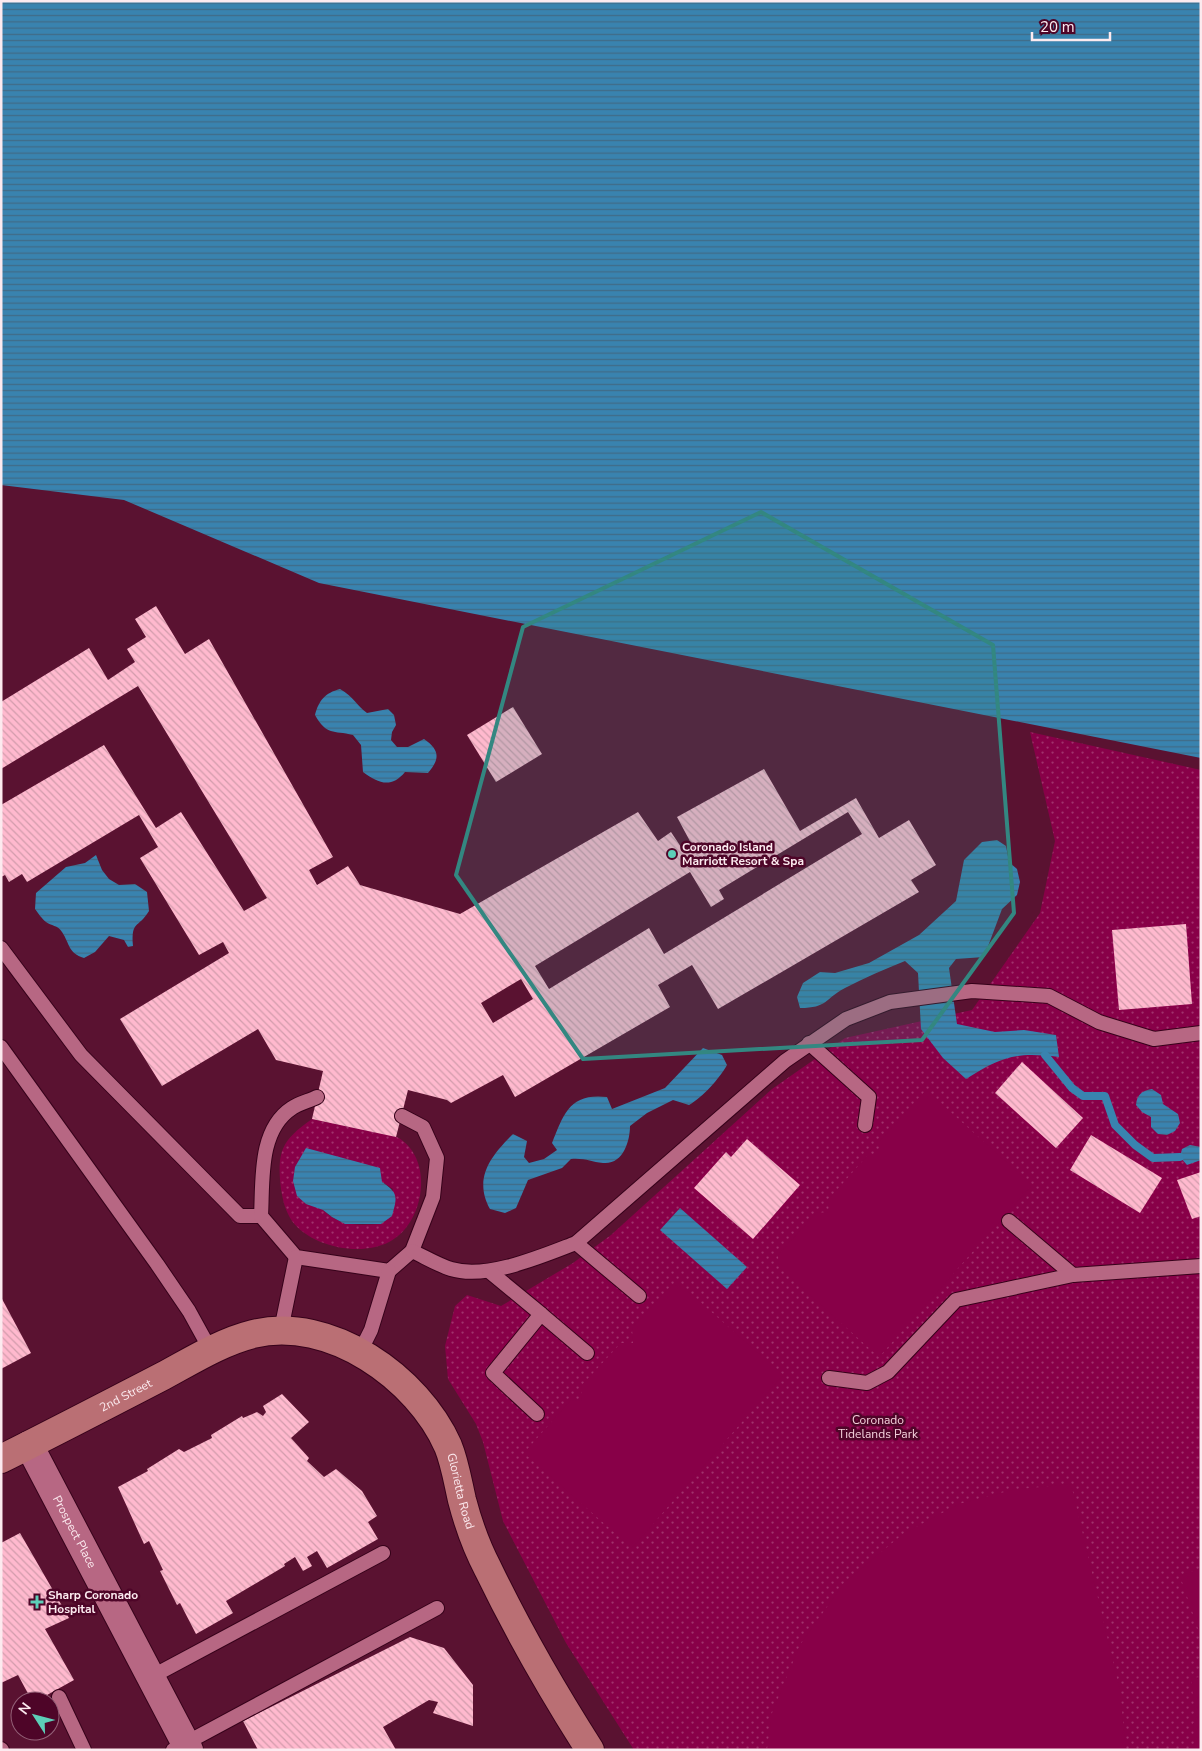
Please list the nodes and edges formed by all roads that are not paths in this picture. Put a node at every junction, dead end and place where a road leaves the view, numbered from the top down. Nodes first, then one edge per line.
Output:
1 (1, 948) edge
2 (1201, 1033) edge
3 (810, 1043) junction
4 (1, 1047) edge
5 (317, 1097) dead end
6 (402, 1116) dead end
7 (864, 1125) dead end
8 (261, 1216) junction
9 (1009, 1221) dead end
10 (576, 1243) junction
11 (412, 1251) junction
12 (296, 1257) junction
13 (1201, 1266) edge
14 (389, 1271) junction
15 (489, 1271) junction
16 (1073, 1275) junction
17 (639, 1296) dead end
18 (541, 1314) junction
19 (281, 1330) junction
20 (252, 1334) joint
21 (212, 1351) junction
22 (360, 1352) junction
23 (586, 1353) dead end
24 (829, 1378) dead end
25 (537, 1414) dead end
26 (29, 1445) junction
27 (1, 1459) edge
28 (383, 1553) dead end
29 (437, 1608) dead end
30 (151, 1677) junction
31 (60, 1699) edge
32 (182, 1748) edge
33 (84, 1750) edge
34 (590, 1750) edge

1 - 8 lane
2 - 3 lane
3 - 7 lane
3 - 10 lane
4 - 21 lane
5 - 8 lane
6 - 11 lane
8 - 12 lane
9 - 16 lane
10 - 15 lane
10 - 17 lane
11 - 14 lane
11 - 15 lane
12 - 14 lane
12 - 19 lane
13 - 16 lane
14 - 22 lane
15 - 18 lane
16 - 24 lane
18 - 23 lane
18 - 25 lane
19 - 20 main road, Glorietta Road
19 - 22 main road, Glorietta Road
20 - 21 main road, 2nd Street
21 - 26 main road, 2nd Street
22 - 34 main road, Glorietta Road
26 - 27 main road, 2nd Street
26 - 30 street, Prospect Place
28 - 30 lane
29 - 32 lane
30 - 32 street, Prospect Place
31 - 33 lane

